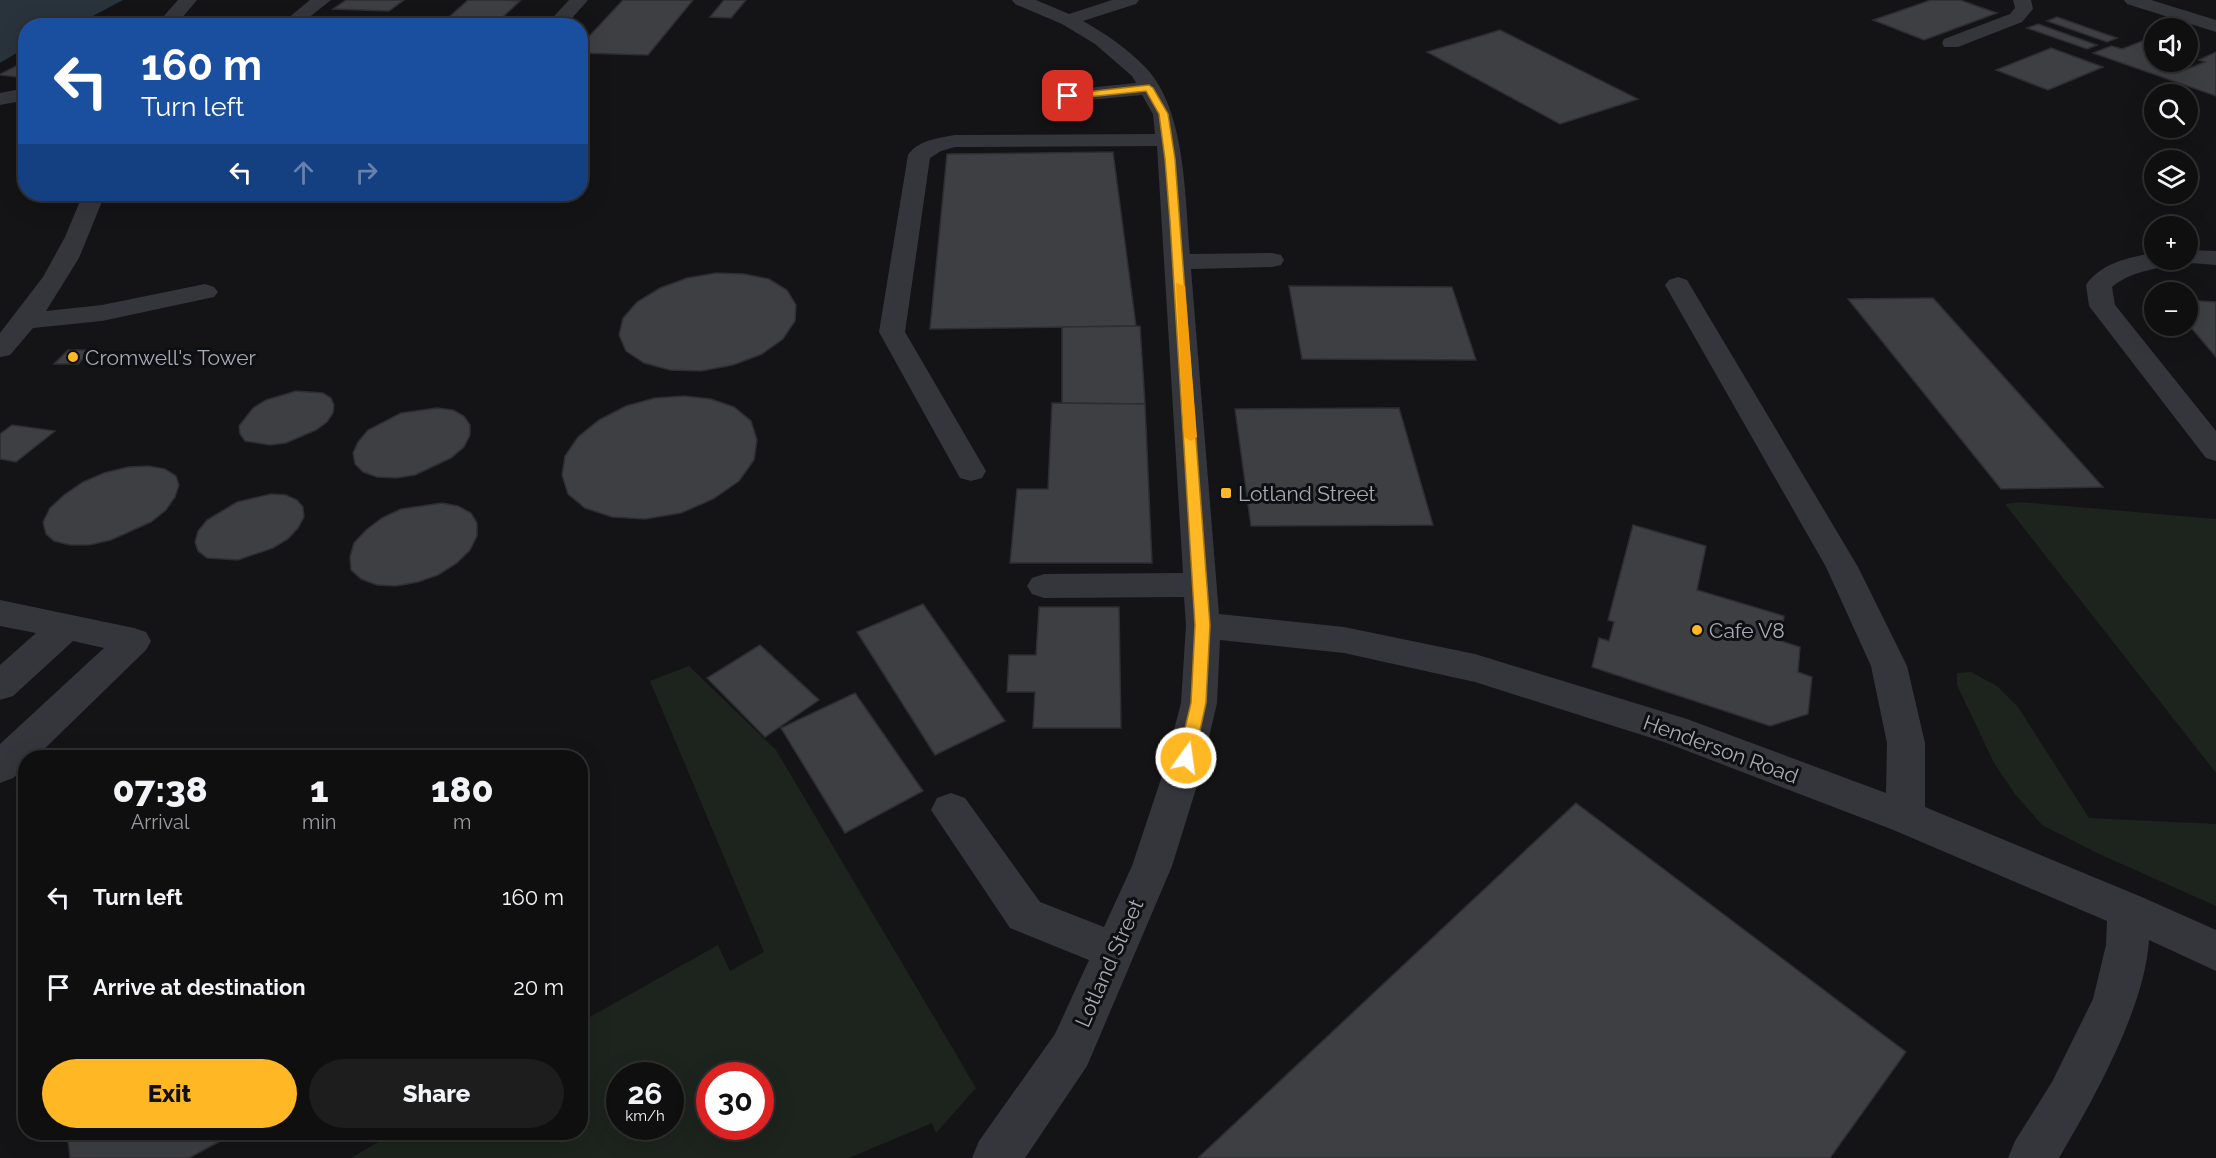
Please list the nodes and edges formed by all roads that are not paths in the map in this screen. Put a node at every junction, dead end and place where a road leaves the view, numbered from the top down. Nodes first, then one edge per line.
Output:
1 (188, 0) edge
2 (322, 0) edge
3 (579, 0) edge
4 (1022, 0) edge
5 (1130, 0) edge
6 (2022, 0) edge
7 (2133, 0) edge
8 (171, 18) edge
9 (297, 18) edge
10 (562, 18) edge
11 (1068, 20) junction
12 (2216, 26) edge
13 (1951, 43) dead end
14 (1149, 88) junction
15 (1068, 96) dead end
16 (1167, 140) junction
17 (91, 201) edge
18 (2198, 257) edge
19 (2216, 258) edge
20 (1272, 260) dead end
21 (1178, 262) junction
22 (2144, 262) edge
23 (1678, 285) dead end
24 (205, 292) dead end
25 (27, 321) junction
26 (0, 349) edge
27 (2216, 451) edge
28 (972, 471) dead end
29 (1044, 585) dead end
30 (1200, 585) junction
31 (0, 613) edge
32 (1203, 625) junction
33 (66, 627) junction
34 (0, 686) edge
35 (18, 750) edge
36 (18, 750) edge
37 (0, 767) edge
38 (951, 810) dead end
39 (1905, 817) junction
40 (2129, 911) junction
41 (1115, 951) junction
42 (2216, 951) edge
43 (996, 1158) edge
44 (2032, 1158) edge

1 - 8 street
2 - 9 street
3 - 10 street
4 - 11 street, Lotland Street
5 - 11 street
6 - 13 street
7 - 12 street
11 - 14 street, Lotland Street
14 - 15 street
14 - 16 street, Lotland Street
16 - 21 street, Lotland Street
16 - 28 street
17 - 25 street
18 - 19 street
20 - 21 street
21 - 30 street, Lotland Street
22 - 27 street
23 - 39 street
24 - 25 street
25 - 26 street
29 - 30 street
30 - 32 street, Lotland Street
31 - 33 street
32 - 39 street, Henderson Road
32 - 41 street, Lotland Street
33 - 34 street
33 - 36 street
35 - 37 street
38 - 41 street
39 - 40 street, Henderson Road
40 - 42 street, Henderson Road
40 - 44 street
41 - 43 street, Lotland Street

